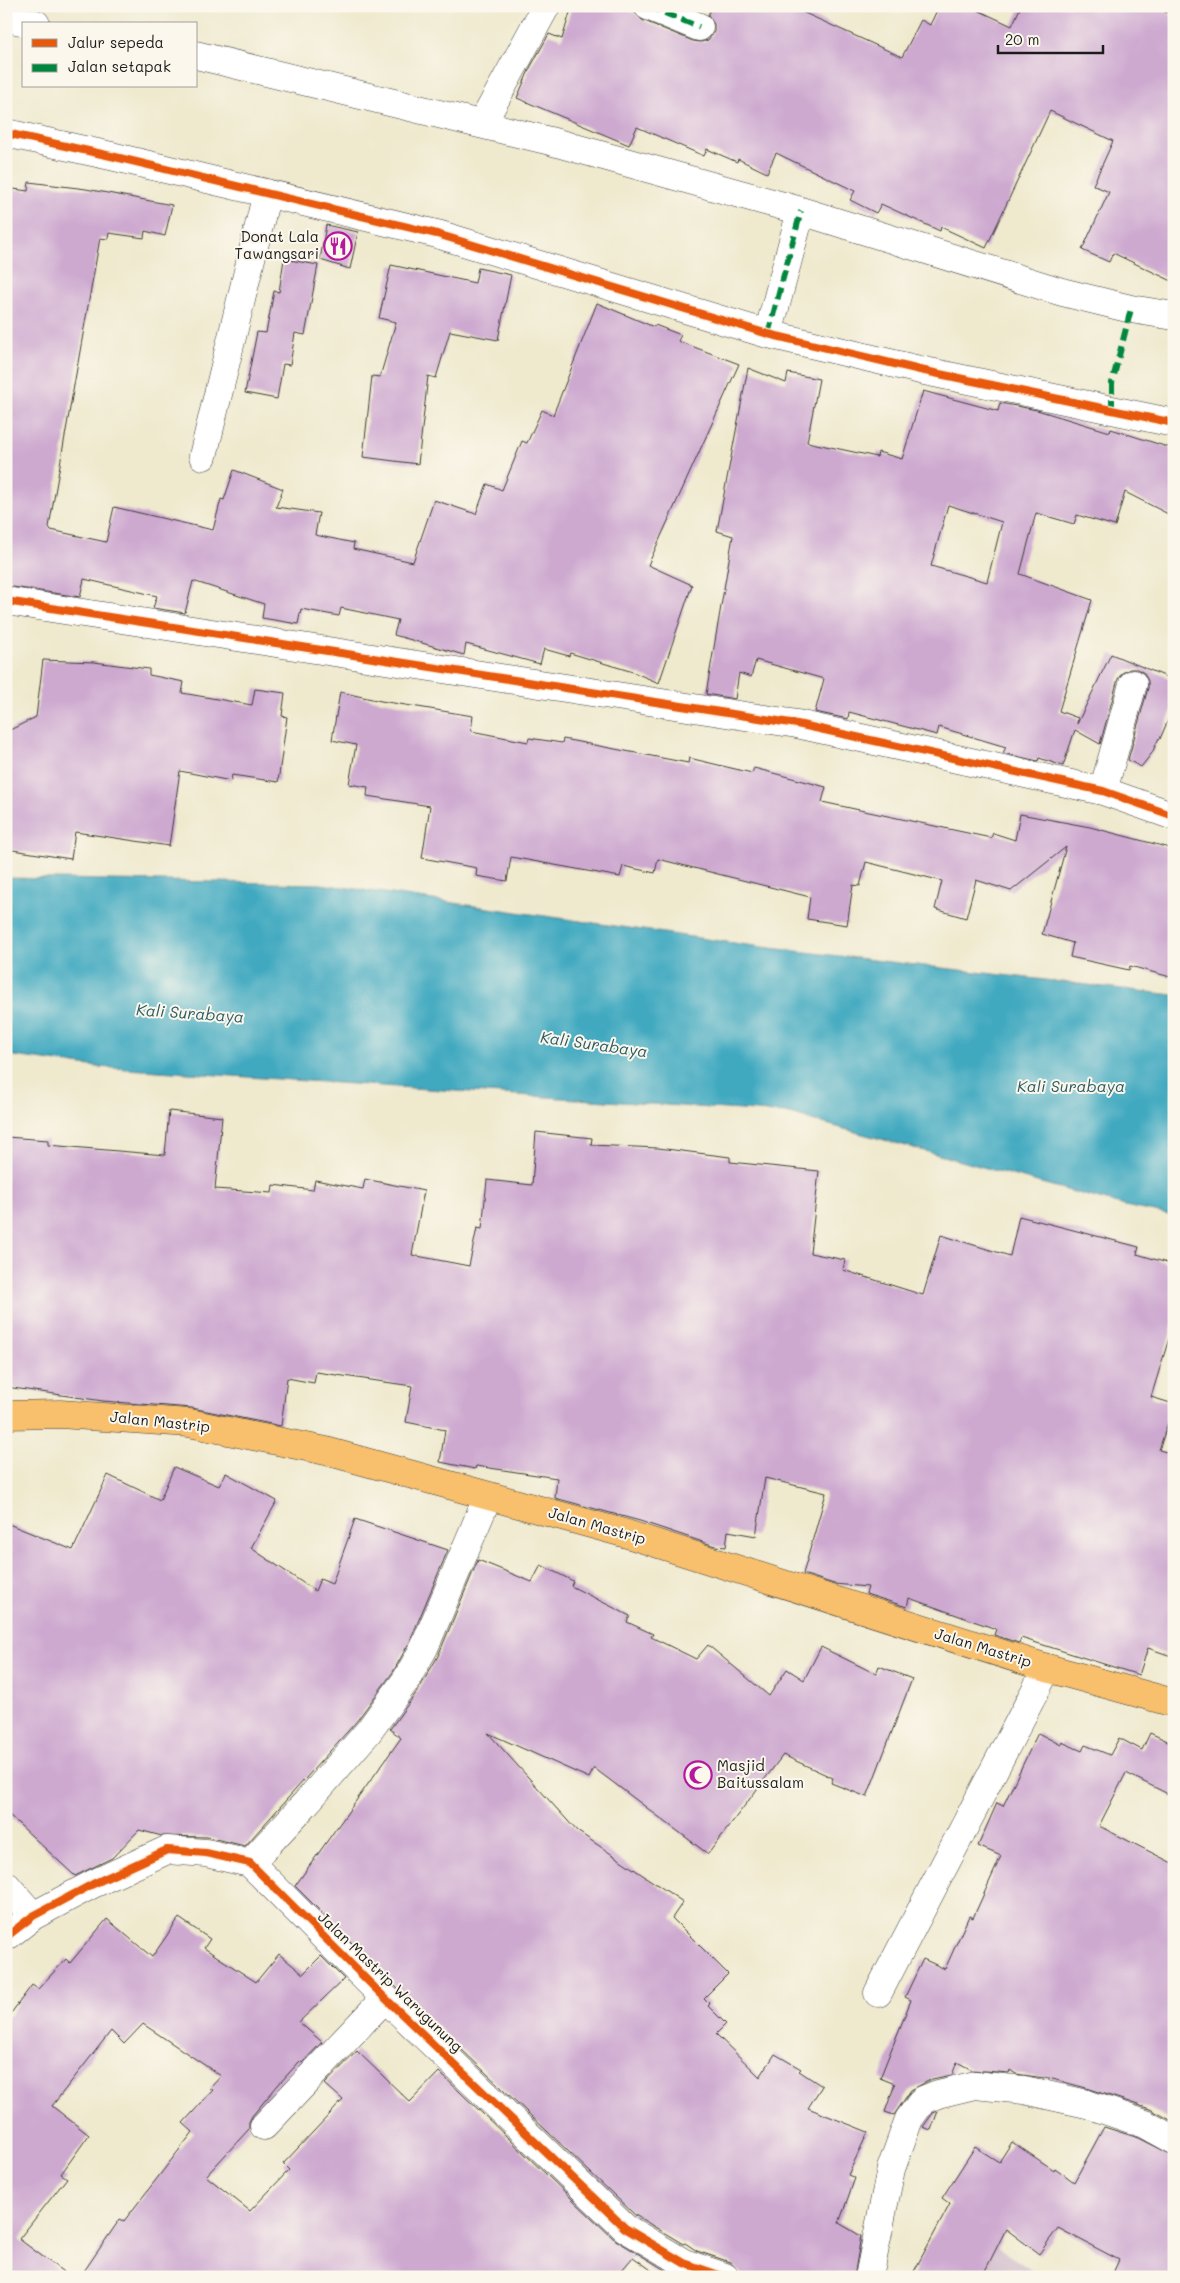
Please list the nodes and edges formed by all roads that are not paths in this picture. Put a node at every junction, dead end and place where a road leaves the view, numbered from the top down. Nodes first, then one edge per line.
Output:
1 (546, 6) edge
2 (648, 6) edge
3 (6, 18) edge
4 (26, 22) edge
5 (699, 27) dead end
6 (198, 55) edge
7 (482, 124) junction
8 (6, 133) edge
9 (267, 193) junction
10 (801, 211) junction
11 (1174, 316) edge
12 (768, 334) junction
13 (1174, 424) edge
14 (203, 456) dead end
15 (6, 601) edge
16 (1133, 684) dead end
17 (1103, 791) junction
18 (1174, 816) edge
19 (6, 1415) edge
20 (488, 1496) junction
21 (1047, 1668) junction
22 (1174, 1704) edge
23 (250, 1863) junction
24 (6, 1885) edge
25 (33, 1916) junction
26 (6, 1937) edge
27 (878, 1993) dead end
28 (385, 1998) junction
29 (264, 2126) dead end
30 (1174, 2140) edge
31 (725, 2277) edge
32 (869, 2277) edge

1 - 7 street
2 - 5 street
3 - 4 street
6 - 7 street
7 - 10 street
8 - 9 street
9 - 12 street
9 - 14 street
10 - 11 street
10 - 12 street
12 - 13 street
15 - 17 street
16 - 17 street
17 - 18 street
19 - 20 main road, Jalan Mastrip
20 - 21 main road, Jalan Mastrip
20 - 23 street
21 - 22 main road, Jalan Mastrip
21 - 27 street
23 - 25 street
23 - 28 street, Jalan Mastrip Warugunung
24 - 25 street
25 - 26 street
28 - 29 street
28 - 31 street, Jalan Mastrip Warugunung
30 - 32 street

